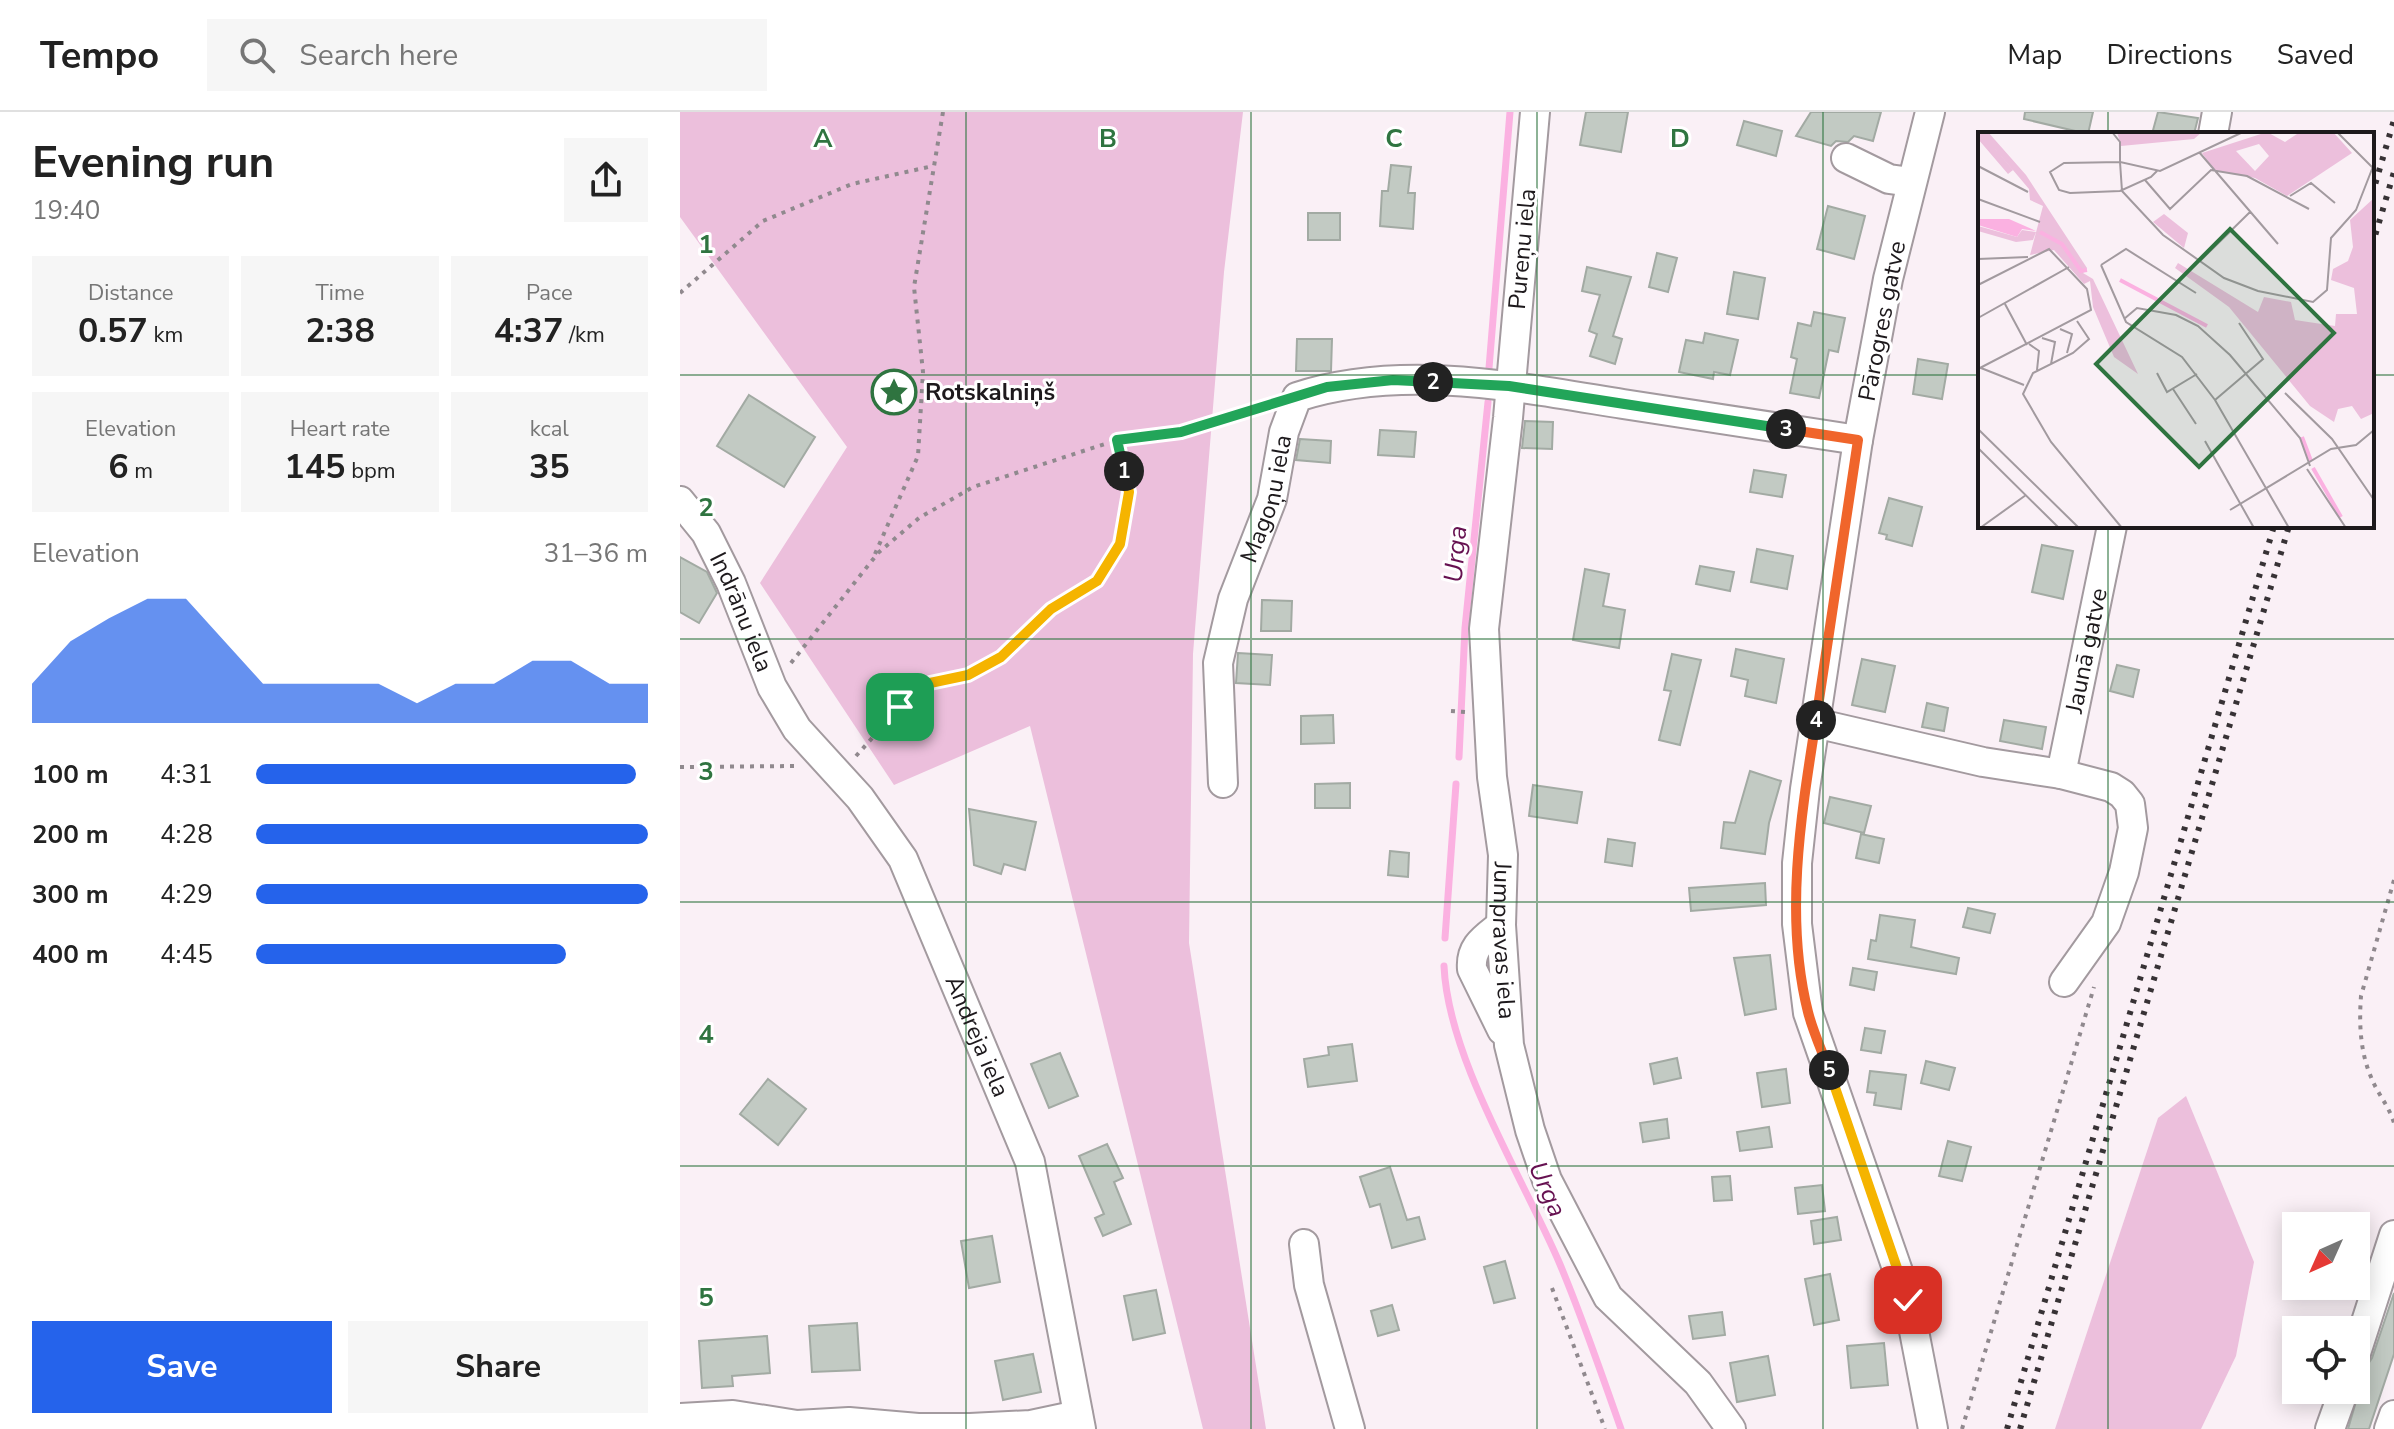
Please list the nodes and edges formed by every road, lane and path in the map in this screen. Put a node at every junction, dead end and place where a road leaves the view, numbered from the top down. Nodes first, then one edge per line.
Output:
1 (943, 112) edge
2 (1535, 112) edge
3 (1930, 112) edge
4 (2217, 112) edge
5 (2213, 132) edge
6 (1846, 158) dead end
7 (933, 166) junction
8 (1911, 182) junction
9 (680, 293) edge
10 (1509, 386) junction
11 (1297, 397) junction
12 (1117, 440) junction
13 (1858, 440) junction
14 (680, 501) edge
15 (2112, 528) edge
16 (871, 561) junction
17 (772, 687) junction
18 (1815, 723) junction
19 (827, 766) junction
20 (680, 767) edge
21 (2061, 774) junction
22 (1223, 783) dead end
23 (2394, 880) edge
24 (2096, 980) dead end
25 (2064, 982) dead end
26 (2394, 1123) edge
27 (2394, 1235) edge
28 (1304, 1244) dead end
29 (1552, 1288) dead end
30 (2368, 1316) edge
31 (2339, 1404) edge
32 (2394, 1415) edge
33 (680, 1418) edge
34 (1080, 1422) edge
35 (1350, 1429) edge
36 (1605, 1429) edge
37 (1731, 1429) edge
38 (1933, 1429) edge
39 (1962, 1429) edge
40 (2330, 1429) edge
41 (2389, 1429) edge

1 - 7 path
2 - 10 street, Pureņu iela
3 - 8 street, Pārogres gatve
4 - 5 street
6 - 8 street
7 - 9 path
7 - 16 path
8 - 13 street, Pārogres gatve
10 - 11 street
10 - 13 street
10 - 37 street, Jumpravas iela
11 - 12 path
11 - 22 street, Magoņu iela
12 - 16 path
12 - 19 path
13 - 18 street, Pārogres gatve
14 - 17 street, Indrānu iela
15 - 21 street, Jaunā gatve
16 - 17 path
17 - 19 street, Andreja iela
18 - 21 street
18 - 38 street
19 - 20 path
19 - 34 street, Andreja iela
21 - 25 street
23 - 26 path
24 - 39 path
27 - 30 street
28 - 35 street
29 - 36 path
31 - 40 street
32 - 41 street
33 - 34 street

